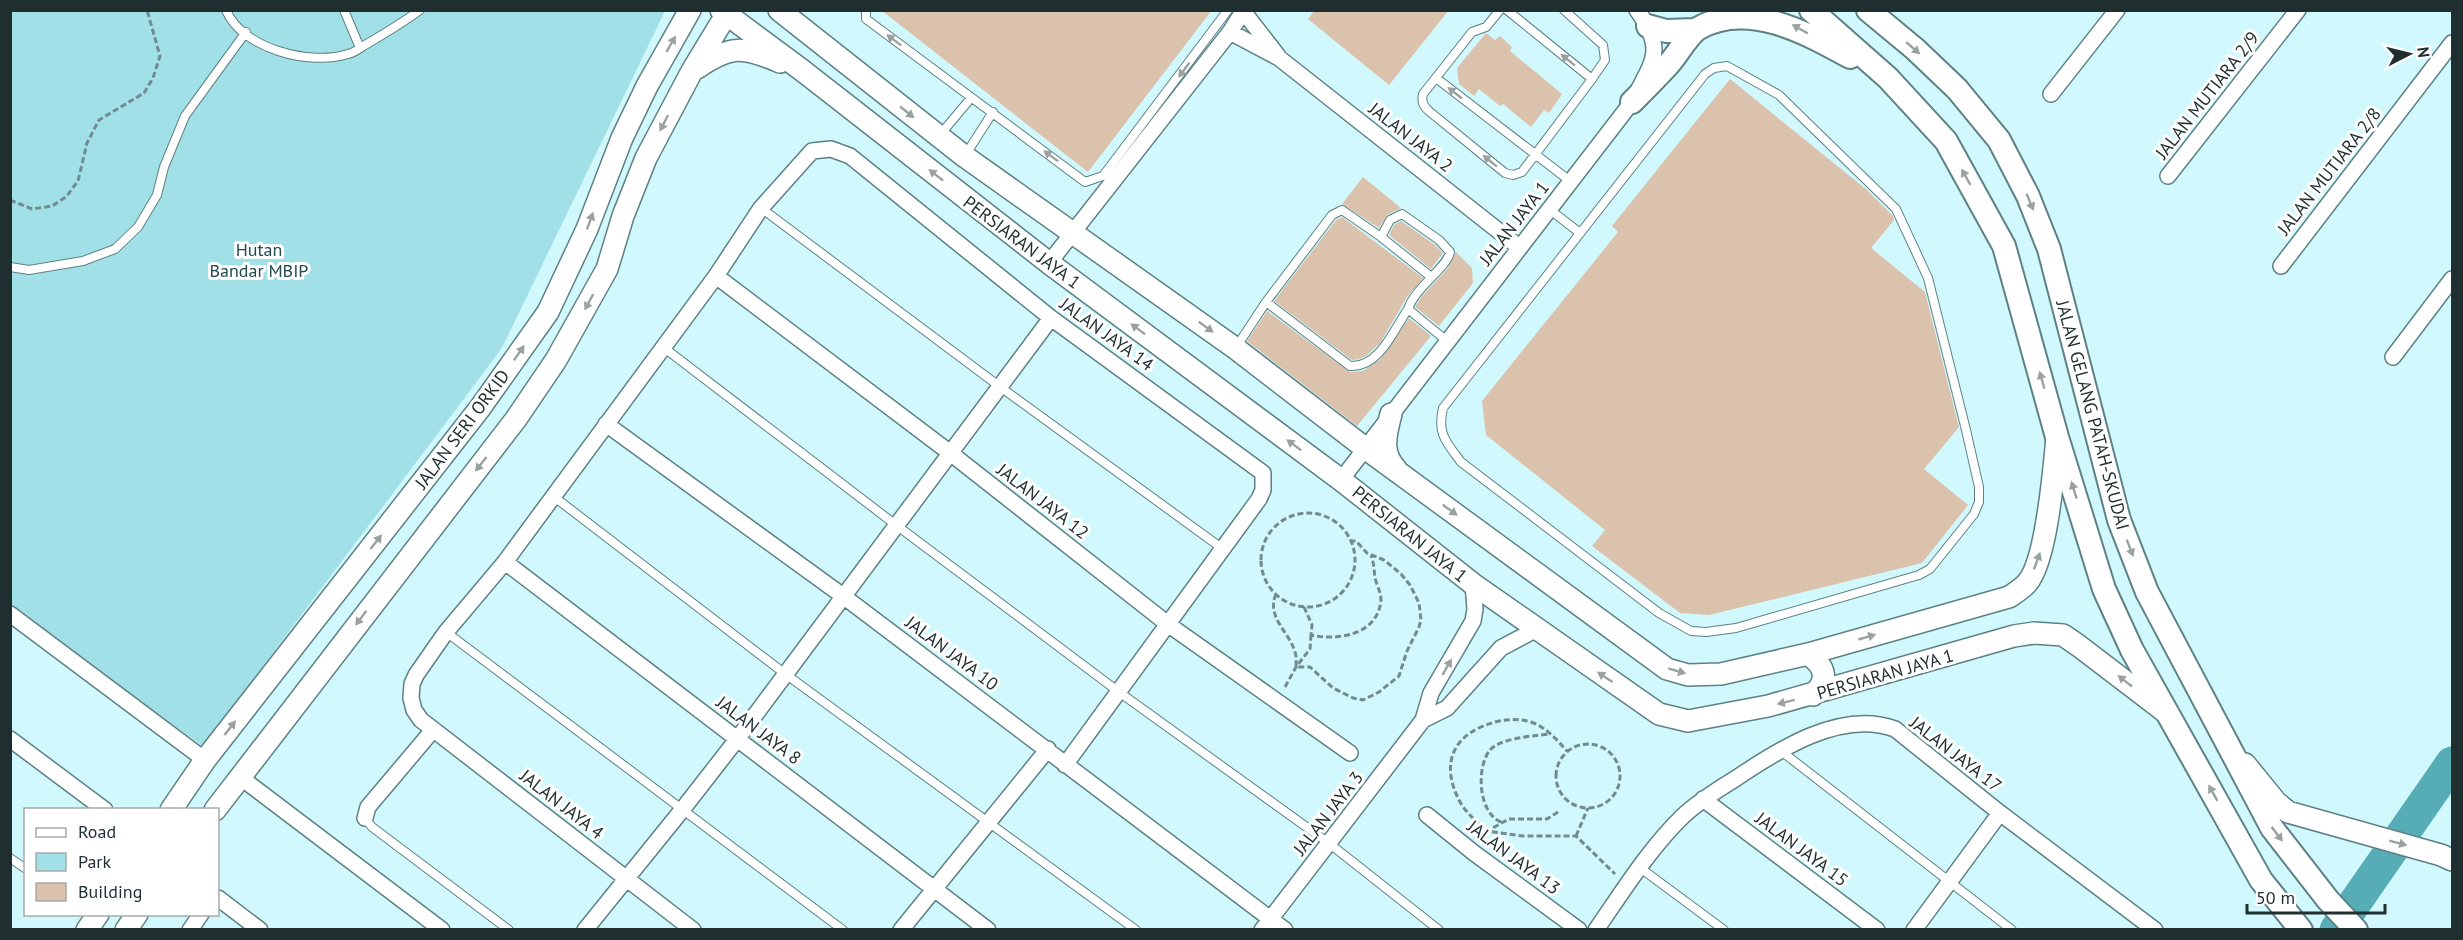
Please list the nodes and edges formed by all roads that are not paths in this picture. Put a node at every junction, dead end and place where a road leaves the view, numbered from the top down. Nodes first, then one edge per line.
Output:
1 (226, 10) edge
2 (344, 10) edge
3 (420, 10) edge
4 (690, 10) edge
5 (779, 10) edge
6 (791, 10) edge
7 (866, 10) edge
8 (1228, 10) edge
9 (1500, 10) edge
10 (1507, 10) edge
11 (1564, 10) edge
12 (1811, 10) edge
13 (1868, 10) edge
14 (2117, 10) edge
15 (2298, 10) edge
16 (1243, 11) edge
17 (725, 12) edge
18 (1642, 18) edge
19 (1225, 28) junction
20 (1696, 30) junction
21 (246, 32) junction
22 (2452, 43) edge
23 (360, 48) junction
24 (829, 49) junction
25 (1279, 58) junction
26 (692, 71) junction
27 (803, 71) junction
28 (1436, 78) junction
29 (1888, 78) junction
30 (1592, 79) junction
31 (2051, 94) dead end
32 (971, 98) junction
33 (1632, 102) junction
34 (993, 112) junction
35 (938, 137) junction
36 (1534, 155) junction
37 (964, 156) junction
38 (2168, 176) dead end
39 (1570, 181) junction
40 (761, 208) junction
41 (1549, 209) junction
42 (1073, 232) junction
43 (1580, 233) junction
44 (1381, 237) junction
45 (1520, 247) junction
46 (1049, 263) junction
47 (2281, 266) dead end
48 (10, 267) edge
49 (716, 276) junction
50 (1430, 276) junction
51 (2452, 279) edge
52 (1266, 302) junction
53 (1408, 309) junction
54 (1051, 318) junction
55 (1447, 340) junction
56 (662, 346) junction
57 (1235, 348) junction
58 (2393, 357) dead end
59 (999, 386) junction
60 (1391, 414) junction
61 (606, 424) junction
62 (2057, 437) junction
63 (1365, 448) junction
64 (949, 452) junction
65 (1402, 476) junction
66 (1341, 480) junction
67 (552, 496) junction
68 (896, 525) junction
69 (1223, 549) junction
70 (504, 562) junction
71 (1473, 584) junction
72 (843, 596) junction
73 (10, 615) edge
74 (1169, 625) junction
75 (1535, 630) junction
76 (446, 632) junction
77 (1808, 654) junction
78 (784, 673) junction
79 (1119, 692) junction
80 (1813, 695) junction
81 (2171, 717) junction
82 (1423, 720) junction
83 (433, 730) junction
84 (738, 738) junction
85 (2224, 738) junction
86 (10, 739) edge
87 (1048, 749) junction
88 (1779, 749) junction
89 (1350, 753) dead end
90 (205, 760) junction
91 (1065, 765) junction
92 (240, 777) junction
93 (1703, 800) junction
94 (102, 808) edge
95 (172, 808) edge
96 (217, 808) edge
97 (682, 810) junction
98 (2000, 813) junction
99 (1427, 814) dead end
100 (365, 818) joint
101 (988, 821) junction
102 (1330, 844) junction
103 (2447, 857) edge
104 (10, 858) edge
105 (1639, 867) junction
106 (24, 868) edge
107 (627, 879) junction
108 (1950, 879) junction
109 (934, 889) junction
110 (219, 899) edge
111 (97, 916) edge
112 (136, 916) edge
113 (200, 916) edge
114 (1266, 924) edge
115 (87, 930) edge
116 (126, 930) edge
117 (190, 930) edge
118 (260, 930) edge
119 (441, 930) edge
120 (509, 930) edge
121 (585, 930) edge
122 (693, 930) edge
123 (843, 930) edge
124 (901, 930) edge
125 (988, 930) edge
126 (1136, 930) edge
127 (1285, 930) edge
128 (1439, 930) edge
129 (1579, 930) edge
130 (1596, 930) edge
131 (1724, 930) edge
132 (1877, 930) edge
133 (1914, 930) edge
134 (2012, 930) edge
135 (2155, 930) edge
136 (2301, 930) edge
137 (2356, 930) edge

1 - 21 lane
2 - 23 lane
3 - 23 lane
90 -> 4 main road, JALAN SERI ORKID
5 - 24 main road, PERSIARAN JAYA 1
6 - 24 main road
32 -> 7 lane
8 - 19 lane
9 - 28 lane
30 -> 10 lane
11 - 30 lane
12 - 29 main road, JALAN GELANG PATAH-SKUDAI
13 -> 85 main road, JALAN GELANG PATAH-SKUDAI
14 - 31 street
15 - 38 street, JALAN MUTIARA 2/9
16 - 19 street
16 - 25 street, JALAN JAYA 2
17 - 26 main road, JALAN SERI ORKID
17 - 27 main road, PERSIARAN JAYA 1
18 - 20 main road
18 - 33 street, JALAN JAYA 1
19 - 25 street, JALAN JAYA 2
19 -> 34 lane
19 - 42 street
29 -> 20 main road
20 - 33 main road
21 - 23 lane
21 - 48 lane
22 - 47 street, JALAN MUTIARA 2/8
24 -> 35 main road, PERSIARAN JAYA 1
25 - 45 street, JALAN JAYA 2
26 - 27 main road
26 -> 92 main road, JALAN SERI ORKID
46 -> 27 main road, PERSIARAN JAYA 1
36 -> 28 lane
36 -> 28 lane
62 -> 29 main road, JALAN GELANG PATAH-SKUDAI
30 - 36 lane
32 - 34 lane
32 - 35 lane
33 - 39 street, JALAN JAYA 1
34 - 37 lane
35 - 37 main road, PERSIARAN JAYA 1
36 - 39 lane
37 - 42 main road, PERSIARAN JAYA 1
39 - 41 street, JALAN JAYA 1
40 - 49 street
40 - 54 street, JALAN JAYA 14
40 - 59 lane
41 - 43 lane
41 - 45 street, JALAN JAYA 1
42 - 46 street
42 -> 57 main road, PERSIARAN JAYA 1
43 - 43 lane
44 - 50 lane
44 - 50 lane
44 - 52 lane
45 - 55 street, JALAN JAYA 1
66 -> 46 main road, PERSIARAN JAYA 1
49 - 56 street
49 - 64 street, JALAN JAYA 12
50 - 53 lane
51 - 58 street
52 - 53 lane
52 - 57 lane
53 - 55 lane
54 - 59 street
54 - 69 street, JALAN JAYA 14
55 - 60 street, JALAN JAYA 1
56 - 61 street
56 - 68 lane
57 - 63 main road, PERSIARAN JAYA 1
59 - 64 street
59 - 69 lane
60 - 63 street, JALAN JAYA 1
60 - 65 main road
61 - 67 street
61 - 72 street, JALAN JAYA 10
77 -> 62 main road, PERSIARAN JAYA 1
81 -> 62 main road, JALAN GELANG PATAH-SKUDAI
63 - 65 main road, PERSIARAN JAYA 1
63 - 66 street, JALAN JAYA 1
64 - 68 street
64 - 74 street, JALAN JAYA 12
65 -> 77 main road, PERSIARAN JAYA 1
66 - 71 main road, PERSIARAN JAYA 1
67 - 70 street
67 - 78 lane
68 - 72 street
68 - 79 lane
69 - 74 street
70 - 76 street
70 - 84 street, JALAN JAYA 8
71 - 75 main road, PERSIARAN JAYA 1
82 -> 71 street
72 - 78 street
72 - 87 street, JALAN JAYA 10
73 - 90 street
74 - 79 street
74 - 89 street, JALAN JAYA 12
80 -> 75 main road, PERSIARAN JAYA 1
75 - 82 street
76 - 83 street, JALAN JAYA 4
76 - 97 lane
77 - 80 main road
78 - 84 street
78 - 101 lane
79 - 91 street
79 - 102 lane
81 -> 80 main road, PERSIARAN JAYA 1
136 -> 81 main road, JALAN GELANG PATAH-SKUDAI
82 - 102 street, JALAN JAYA 3
83 - 100 street
83 - 107 street, JALAN JAYA 4
84 - 97 street
84 - 109 street, JALAN JAYA 8
85 -> 103 main road
85 -> 137 main road, JALAN GELANG PATAH-SKUDAI
86 - 94 street
87 - 91 street, JALAN JAYA 10
87 - 101 street
88 - 93 street, JALAN JAYA 17
88 - 98 street, JALAN JAYA 17
88 - 108 lane
90 - 95 main road, JALAN SERI ORKID
91 - 114 street, JALAN JAYA 10
92 - 96 main road, JALAN SERI ORKID
92 - 119 street
93 - 105 street, JALAN JAYA 17
93 - 132 street, JALAN JAYA 15
97 - 107 street
97 - 123 lane
98 - 108 street
98 - 135 street, JALAN JAYA 17
99 - 129 street, JALAN JAYA 13
100 - 120 lane
101 - 109 street
101 - 126 lane
102 - 114 street, JALAN JAYA 3
102 - 128 lane
104 - 106 lane
105 - 130 street, JALAN JAYA 17
105 - 131 lane
107 - 121 street
107 - 122 street, JALAN JAYA 4
108 - 133 street
108 - 134 lane
109 - 124 street
109 - 125 street, JALAN JAYA 8
110 - 118 street
111 - 115 main road
112 - 116 main road
113 - 117 street
114 - 127 street, JALAN JAYA 10

